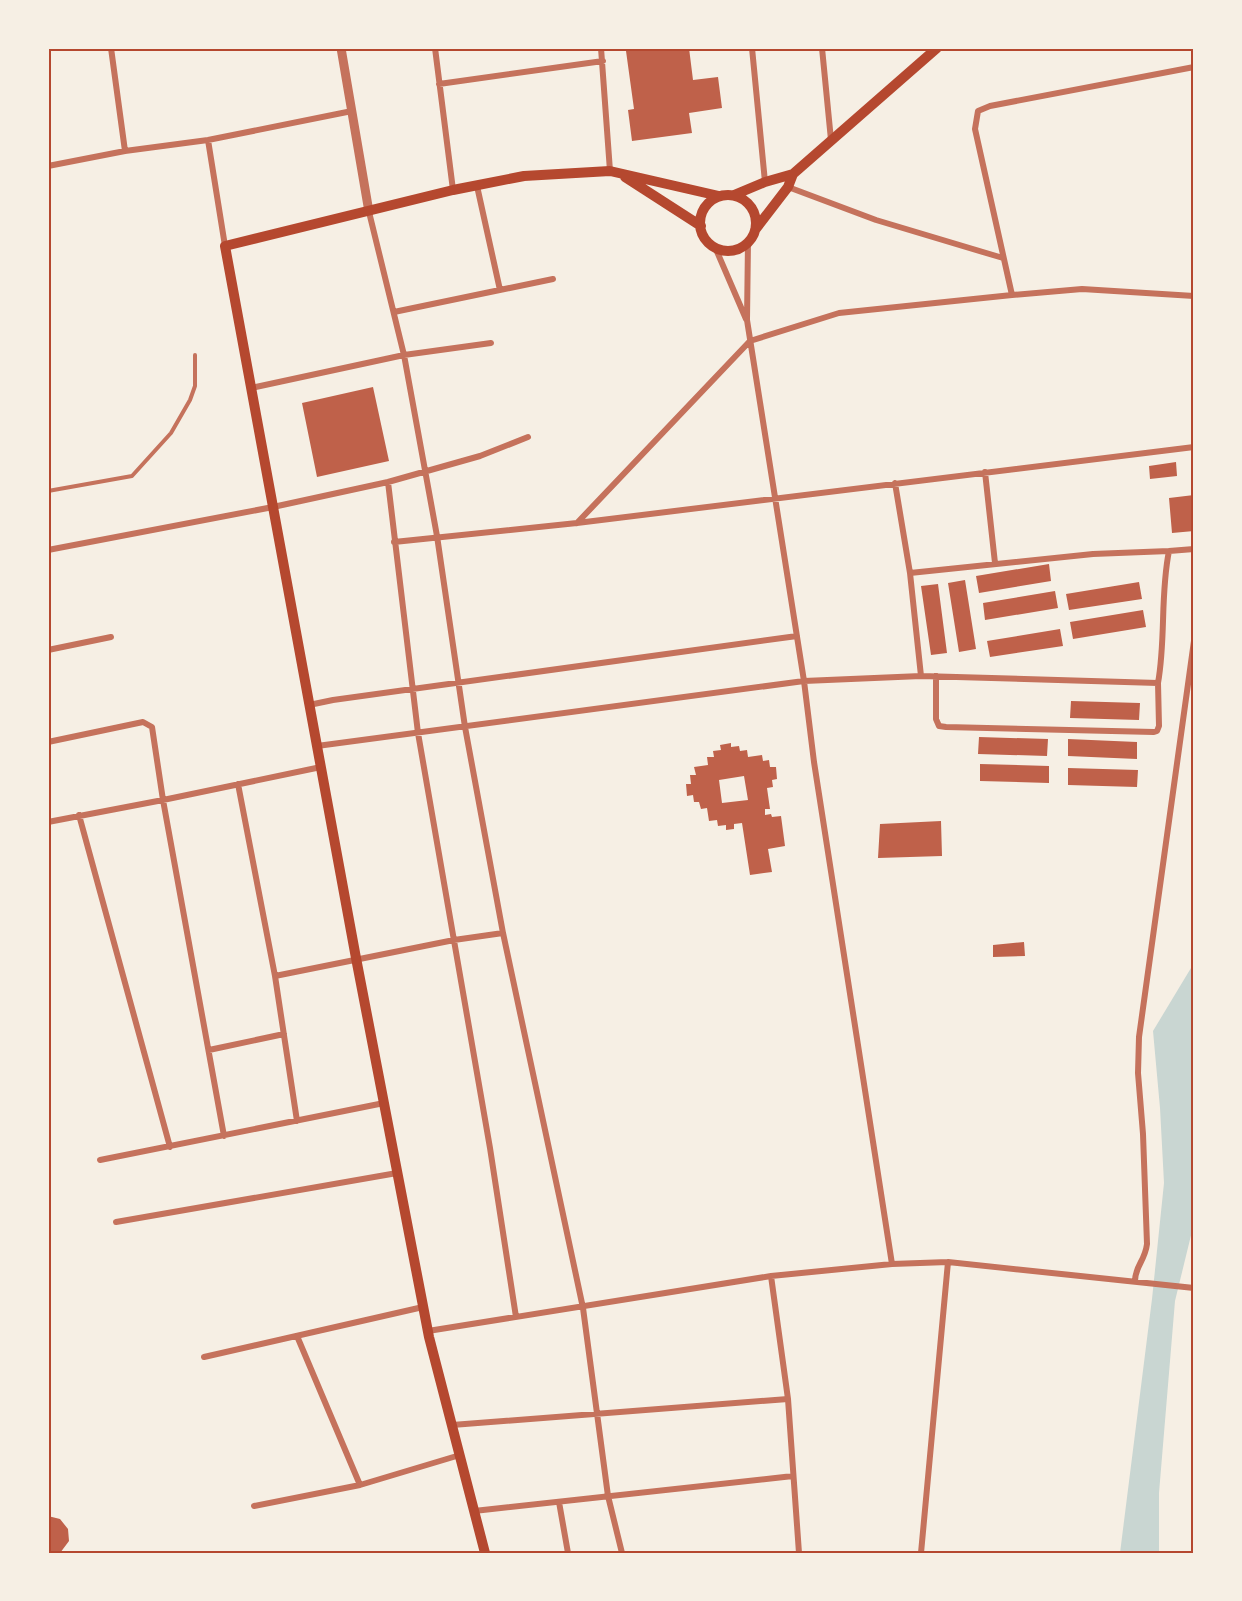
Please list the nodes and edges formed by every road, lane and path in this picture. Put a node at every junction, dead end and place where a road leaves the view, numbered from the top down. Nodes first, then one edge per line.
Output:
1 (111, 48) edge
2 (341, 48) edge
3 (435, 48) edge
4 (602, 48) edge
5 (752, 48) edge
6 (822, 48) edge
7 (938, 48) edge
8 (603, 61) junction
9 (1194, 67) edge
10 (439, 84) junction
11 (352, 111) junction
12 (208, 140) junction
13 (831, 140) junction
14 (125, 151) junction
15 (48, 166) edge
16 (615, 172) junction
17 (793, 174) junction
18 (765, 182) junction
19 (477, 186) junction
20 (788, 187) junction
21 (453, 190) junction
22 (734, 195) junction
23 (719, 196) junction
24 (369, 212) junction
25 (701, 226) junction
26 (755, 230) junction
27 (748, 242) junction
28 (225, 246) junction
29 (715, 247) junction
30 (1003, 258) junction
31 (554, 279) dead end
32 (500, 290) junction
33 (1012, 296) junction
34 (1194, 296) edge
35 (394, 312) junction
36 (747, 320) junction
37 (750, 341) junction
38 (491, 343) dead end
39 (195, 355) dead end
40 (404, 355) junction
41 (250, 388) junction
42 (528, 437) dead end
43 (1194, 447) edge
44 (426, 472) junction
45 (985, 472) junction
46 (388, 482) junction
47 (894, 483) junction
48 (48, 491) edge
49 (774, 498) junction
50 (273, 507) junction
51 (576, 523) junction
52 (437, 536) junction
53 (394, 542) junction
54 (1194, 549) edge
55 (48, 550) edge
56 (1169, 550) junction
57 (995, 563) junction
58 (910, 573) junction
59 (797, 636) junction
60 (111, 637) dead end
61 (1194, 642) edge
62 (48, 650) edge
63 (921, 676) junction
64 (936, 676) junction
65 (804, 681) junction
66 (457, 682) junction
67 (1158, 683) junction
68 (412, 689) junction
69 (309, 705) junction
70 (465, 727) junction
71 (418, 733) junction
72 (48, 742) edge
73 (317, 746) junction
74 (321, 767) junction
75 (238, 784) junction
76 (163, 800) junction
77 (79, 815) junction
78 (48, 822) edge
79 (503, 933) junction
80 (454, 940) junction
81 (356, 958) junction
82 (275, 976) junction
83 (284, 1034) junction
84 (209, 1050) junction
85 (384, 1103) junction
86 (297, 1121) junction
87 (224, 1136) junction
88 (170, 1147) junction
89 (100, 1160) dead end
90 (397, 1173) junction
91 (116, 1222) dead end
92 (948, 1263) junction
93 (892, 1264) junction
94 (771, 1276) junction
95 (1135, 1281) junction
96 (1194, 1288) edge
97 (423, 1307) junction
98 (583, 1308) junction
99 (516, 1317) junction
100 (428, 1331) junction
101 (297, 1336) junction
102 (204, 1357) dead end
103 (788, 1399) junction
104 (597, 1413) junction
105 (452, 1425) junction
106 (460, 1454) junction
107 (793, 1476) junction
108 (360, 1485) junction
109 (608, 1496) junction
110 (559, 1502) junction
111 (254, 1506) dead end
112 (474, 1511) junction
113 (485, 1553) edge
114 (568, 1553) edge
115 (622, 1553) edge
116 (799, 1553) edge
117 (921, 1553) edge

1 - 14 street
2 - 11 street
3 - 10 street
4 - 8 street
5 - 18 street
6 - 13 street
7 - 13 main road
8 - 10 street
8 - 16 street
9 - 30 street
10 - 21 street
11 - 12 street
11 - 24 street
12 - 14 street
12 - 28 street
13 - 17 main road
14 - 15 street
16 - 19 main road
16 - 23 main road
16 - 25 main road
17 - 18 main road
17 - 20 main road
18 - 22 main road
19 - 21 main road
19 - 32 street
20 - 26 main road
20 - 30 street
21 - 24 main road
22 - 23 main road
22 - 26 main road
23 - 25 main road
24 - 28 main road
24 - 35 street
25 - 29 main road
26 - 27 main road
27 - 29 main road
27 - 36 street
28 - 41 main road
29 - 36 street
30 - 33 street
31 - 32 street
32 - 35 street
33 - 34 street
33 - 37 street
35 - 40 street
36 - 37 street
37 - 49 street
37 - 51 street
38 - 40 street
39 - 48 lane
40 - 41 street
40 - 44 street
41 - 50 main road
42 - 44 street
43 - 45 street
44 - 46 street
44 - 52 street
45 - 47 street
45 - 57 street
46 - 50 street
46 - 53 street
47 - 49 street
47 - 58 street
49 - 51 street
49 - 59 street
50 - 55 street
50 - 69 main road
51 - 52 street
52 - 53 street
52 - 66 street
53 - 68 street
54 - 56 street
56 - 57 street
56 - 67 street
57 - 58 street
58 - 63 street
59 - 65 street
59 - 66 street
60 - 62 street
61 - 95 street
63 - 64 street
63 - 65 street
64 - 67 street
64 - 67 street
65 - 70 street
65 - 93 street
66 - 68 street
66 - 70 street
68 - 69 street
68 - 71 street
69 - 73 main road
70 - 71 street
70 - 79 street
71 - 73 street
71 - 80 street
72 - 76 street
73 - 74 main road
74 - 75 street
74 - 81 main road
75 - 76 street
75 - 82 street
76 - 77 street
76 - 84 street
77 - 78 street
77 - 88 street
79 - 80 street
79 - 98 street
80 - 81 street
80 - 99 street
81 - 82 street
81 - 85 main road
82 - 83 street
83 - 84 street
83 - 86 street
84 - 87 street
85 - 86 street
85 - 90 main road
86 - 87 street
87 - 88 street
88 - 89 street
90 - 91 street
90 - 97 main road
92 - 93 street
92 - 95 street
92 - 117 street
93 - 94 street
94 - 98 street
94 - 103 street
95 - 96 street
97 - 100 main road
97 - 101 street
98 - 99 street
98 - 104 street
99 - 100 street
100 - 105 main road
101 - 102 street
101 - 108 street
103 - 104 street
103 - 107 street
104 - 105 street
104 - 109 street
105 - 106 main road
106 - 108 street
106 - 112 main road
107 - 109 street
107 - 116 street
108 - 111 street
109 - 110 street
109 - 115 street
110 - 112 street
110 - 114 street
112 - 113 main road

